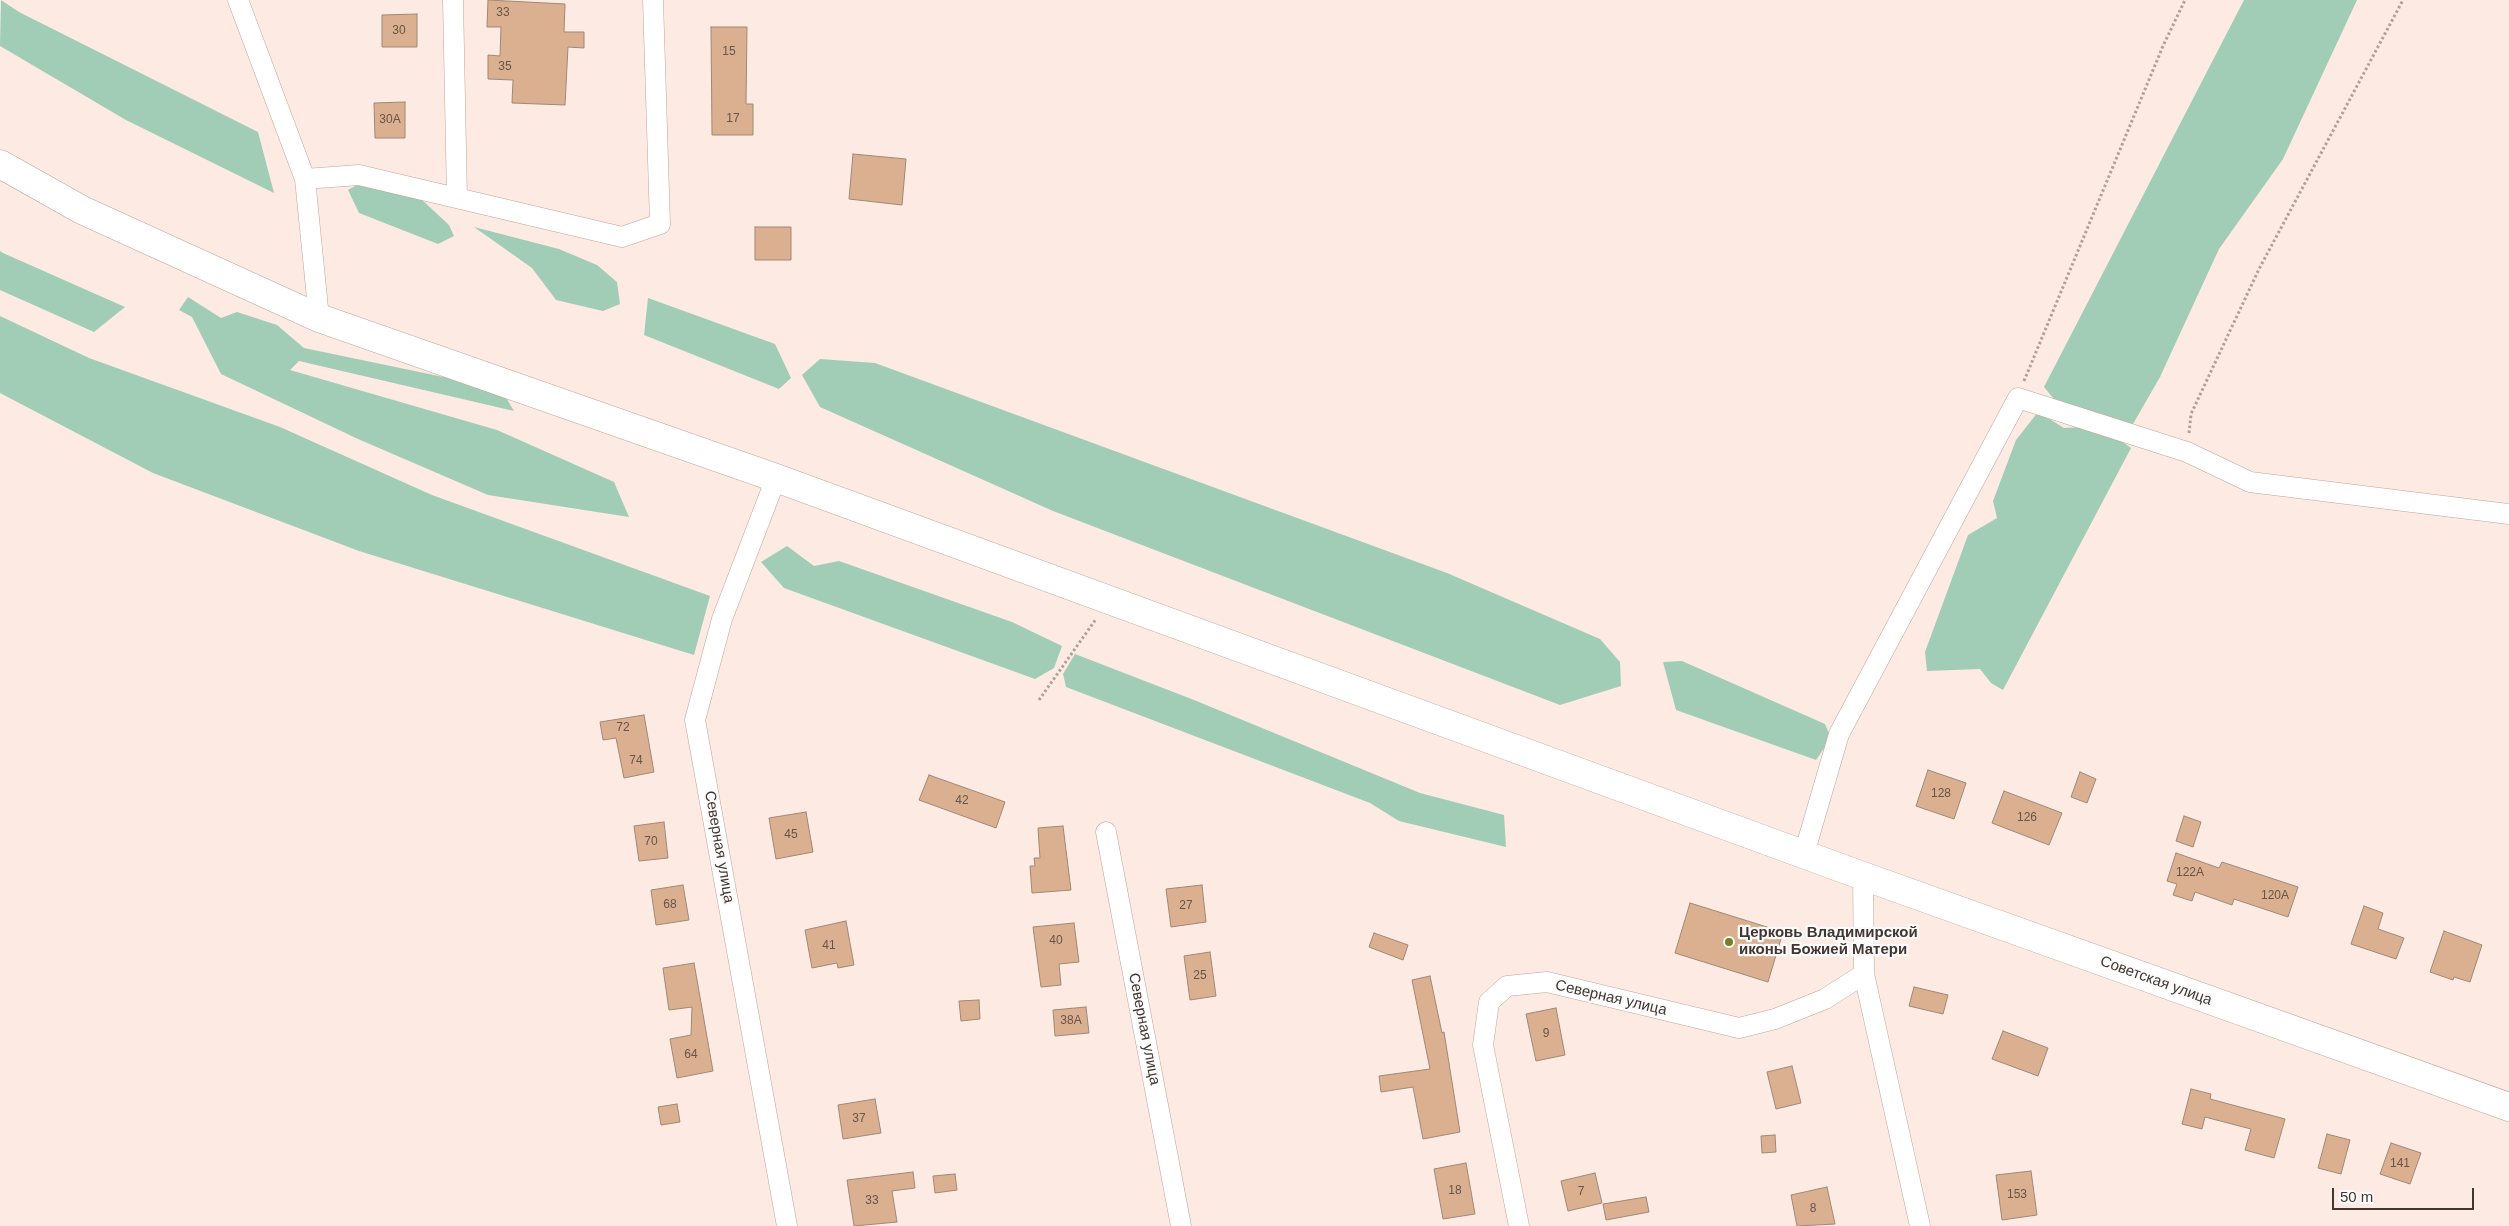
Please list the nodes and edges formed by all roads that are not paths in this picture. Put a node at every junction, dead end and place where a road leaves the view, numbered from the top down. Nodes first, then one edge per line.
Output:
1 (238, 0) edge
2 (453, 0) edge
3 (653, 0) edge
4 (0, 164) edge
5 (305, 179) junction
6 (457, 198) junction
7 (318, 318) junction
8 (776, 478) junction
9 (2509, 514) edge
10 (1106, 832) dead end
11 (1804, 854) junction
12 (1863, 876) junction
13 (1864, 974) junction
14 (2509, 1107) edge
15 (787, 1226) edge
16 (1181, 1226) edge
17 (1519, 1226) edge
18 (1920, 1226) edge

1 - 5 street
2 - 6 street
3 - 6 street
4 - 7 main road, Советская улица
5 - 6 street
5 - 7 street
7 - 8 main road, Советская улица
8 - 11 main road, Советская улица
8 - 15 street, Северная улица
9 - 11 street
10 - 16 street, Северная улица
11 - 12 main road, Советская улица
12 - 13 street
12 - 14 main road, Советская улица
13 - 17 street, Северная улица
13 - 18 street

